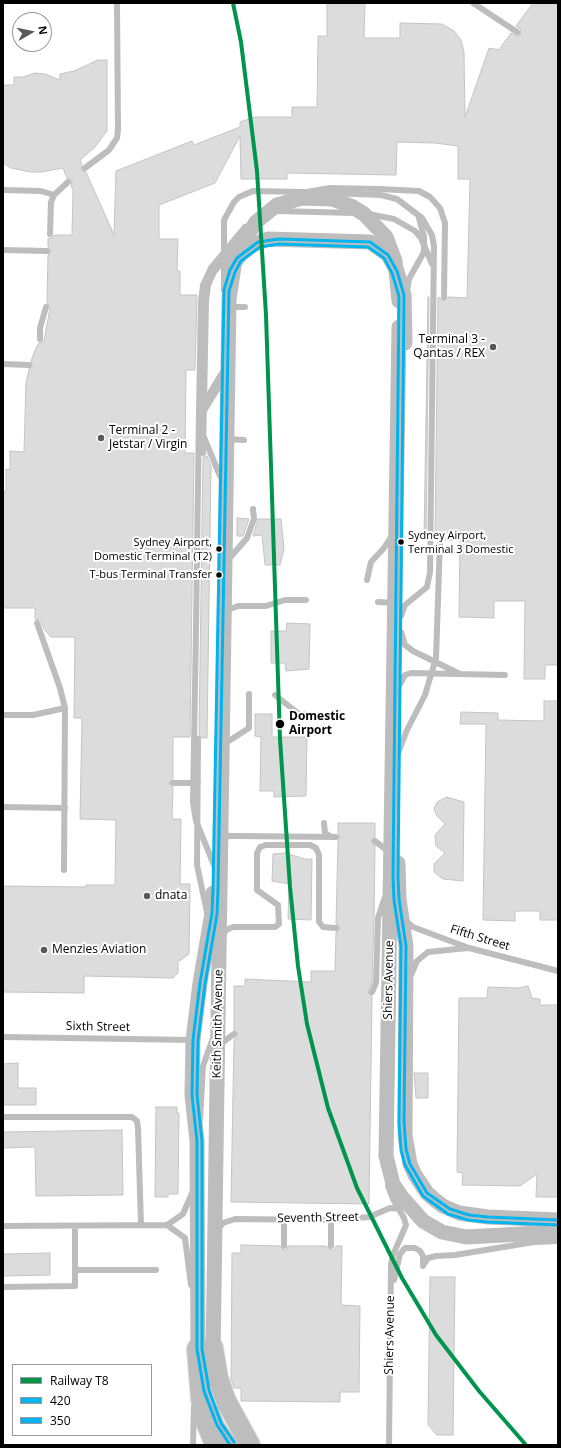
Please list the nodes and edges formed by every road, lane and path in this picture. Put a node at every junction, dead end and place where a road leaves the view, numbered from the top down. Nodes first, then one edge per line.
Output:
1 (117, 3) edge
2 (473, 3) edge
3 (477, 3) edge
4 (483, 3) edge
5 (517, 32) dead end
6 (85, 168) dead end
7 (68, 182) dead end
8 (3, 190) edge
9 (54, 195) junction
10 (277, 205) junction
11 (415, 212) junction
12 (256, 222) junction
13 (50, 234) dead end
14 (424, 245) junction
15 (3, 250) edge
16 (47, 250) dead end
17 (224, 252) junction
18 (433, 268) junction
19 (224, 290) junction
20 (444, 297) dead end
21 (46, 307) dead end
22 (222, 307) junction
23 (245, 307) dead end
24 (406, 312) junction
25 (40, 339) dead end
26 (3, 364) edge
27 (29, 365) dead end
28 (225, 372) junction
29 (202, 412) junction
30 (199, 425) junction
31 (220, 439) junction
32 (244, 440) dead end
33 (203, 453) dead end
34 (220, 476) junction
35 (253, 509) dead end
36 (396, 524) junction
37 (440, 541) dead end
38 (225, 575) junction
39 (367, 580) dead end
40 (306, 600) dead end
41 (378, 602) dead end
42 (401, 614) junction
43 (37, 623) dead end
44 (218, 625) junction
45 (401, 632) junction
46 (462, 674) junction
47 (505, 675) dead end
48 (400, 684) junction
49 (249, 694) dead end
50 (276, 695) dead end
51 (65, 708) junction
52 (305, 714) dead end
53 (3, 715) edge
54 (198, 738) dead end
55 (216, 750) junction
56 (392, 779) junction
57 (172, 783) dead end
58 (198, 783) junction
59 (3, 807) edge
60 (65, 808) junction
61 (324, 823) dead end
62 (375, 840) dead end
63 (214, 859) junction
64 (398, 865) junction
65 (64, 870) dead end
66 (390, 885) junction
67 (401, 916) junction
68 (336, 928) dead end
69 (374, 929) dead end
70 (406, 946) junction
71 (469, 948) junction
72 (219, 969) junction
73 (558, 971) edge
74 (372, 992) dead end
75 (407, 994) junction
76 (234, 1034) dead end
77 (3, 1037) edge
78 (193, 1040) junction
79 (206, 1054) junction
80 (3, 1117) edge
81 (197, 1141) junction
82 (386, 1156) junction
83 (197, 1180) junction
84 (400, 1209) junction
85 (284, 1219) junction
86 (331, 1220) junction
87 (558, 1220) edge
88 (423, 1221) junction
89 (141, 1225) junction
90 (167, 1225) junction
91 (3, 1226) edge
92 (75, 1226) junction
93 (558, 1232) edge
94 (214, 1235) junction
95 (558, 1241) edge
96 (284, 1246) dead end
97 (331, 1246) dead end
98 (75, 1270) junction
99 (156, 1270) dead end
100 (3, 1287) edge
101 (391, 1298) junction
102 (197, 1321) junction
103 (200, 1347) junction
104 (192, 1383) dead end
105 (193, 1445) edge
106 (215, 1445) edge
107 (230, 1445) edge
108 (236, 1445) edge
109 (250, 1445) edge
110 (389, 1445) edge

1 - 6 lane
2 - 5 lane
3 - 4 lane
7 - 9 lane
8 - 9 lane
9 - 13 lane
10 - 12 street, Shiers Avenue, bridge
10 - 20 lane, bridge
10 - 36 street, Shiers Avenue, bridge
11 - 14 lane
11 - 17 lane, Keith Smith Avenue
11 - 18 lane, Keith Smith Avenue
12 - 28 street, Keith Smith Avenue, bridge
12 - 29 lane, bridge
14 - 17 lane
14 - 18 lane
14 - 24 lane
15 - 16 lane
17 - 19 lane, Keith Smith Avenue
17 - 29 lane
18 - 42 lane, Keith Smith Avenue
19 - 22 street, Keith Smith Avenue
19 - 24 street, Shiers Avenue
21 - 25 lane
22 - 23 lane
22 - 28 street, Keith Smith Avenue
24 - 42 street, Shiers Avenue
26 - 27 lane
28 - 29 lane, bridge
28 - 31 street, Keith Smith Avenue
28 - 38 street, Keith Smith Avenue, bridge
29 - 30 lane
29 - 33 lane, bridge
30 - 34 lane
30 - 63 lane
31 - 32 lane
31 - 34 street, Keith Smith Avenue
34 - 44 street, Keith Smith Avenue
35 - 38 lane, bridge
36 - 39 lane
36 - 56 street, Shiers Avenue, bridge
37 - 56 lane, bridge
38 - 72 street, Keith Smith Avenue, bridge
40 - 44 lane
41 - 42 lane
42 - 45 street, Shiers Avenue
43 - 51 lane
44 - 55 street, Keith Smith Avenue
45 - 46 lane
45 - 48 street, Shiers Avenue
46 - 47 lane
46 - 48 lane
48 - 64 street, Shiers Avenue
49 - 55 lane
50 - 52 lane
51 - 53 lane
51 - 60 lane
54 - 58 lane, bridge
55 - 63 street, Keith Smith Avenue
56 - 66 street, Shiers Avenue, bridge
57 - 58 lane, bridge
58 - 72 lane, bridge
59 - 60 lane
60 - 65 lane
61 - 63 lane
62 - 64 lane
63 - 78 street, Keith Smith Avenue
64 - 67 street, Shiers Avenue
66 - 74 lane, bridge
66 - 82 street, Shiers Avenue, bridge
67 - 70 street, Shiers Avenue
67 - 71 lane, Fifth Street
68 - 79 lane
69 - 70 lane
70 - 75 street, Shiers Avenue
71 - 73 lane, Fifth Street
71 - 75 lane
72 - 94 street, Keith Smith Avenue, bridge
75 - 87 street, Shiers Avenue
76 - 79 lane
77 - 78 lane, Sixth Street
78 - 81 street, Keith Smith Avenue
79 - 81 lane
80 - 89 lane
81 - 83 street, Keith Smith Avenue
82 - 84 lane
82 - 88 street
83 - 90 lane
83 - 102 street, Keith Smith Avenue
84 - 86 lane, Seventh Street
84 - 88 lane
84 - 101 lane, Shiers Avenue
85 - 86 lane, Seventh Street
85 - 94 lane, Seventh Street
85 - 96 lane
86 - 97 lane
88 - 93 street
89 - 90 lane
89 - 92 lane
90 - 102 lane
91 - 92 lane
92 - 98 lane
94 - 103 street, Keith Smith Avenue
95 - 101 lane
98 - 99 lane
98 - 100 lane
101 - 110 lane, Shiers Avenue
102 - 103 street, Keith Smith Avenue
103 - 106 highway
103 - 107 street, Keith Smith Avenue
103 - 108 street, Keith Smith Avenue
103 - 109 highway
104 - 105 lane

